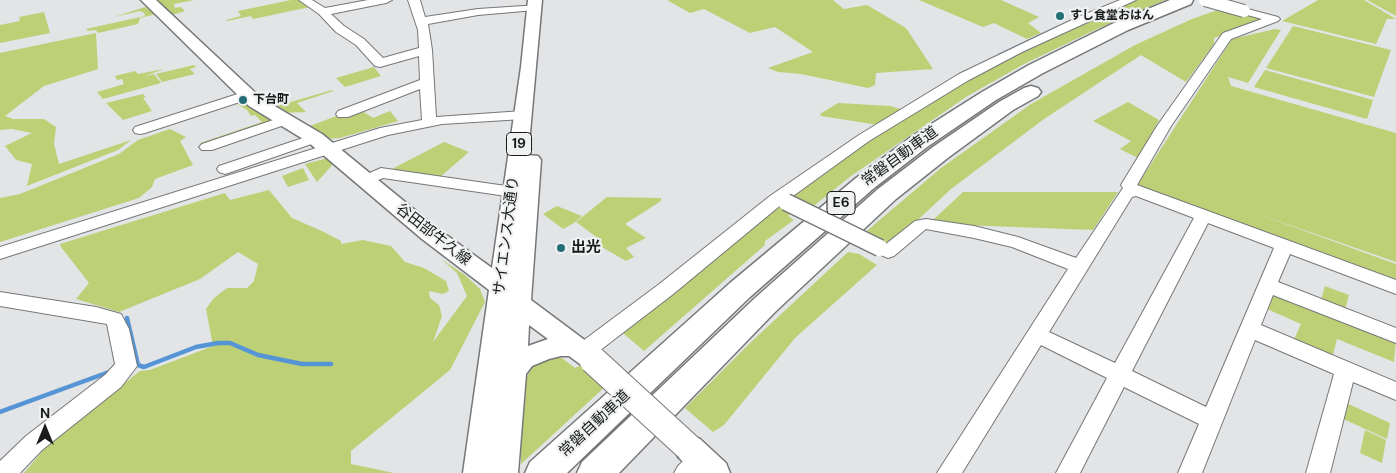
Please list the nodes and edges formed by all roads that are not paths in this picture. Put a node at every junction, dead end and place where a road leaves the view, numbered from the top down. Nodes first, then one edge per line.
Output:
1 (148, 0) edge
2 (305, 0) edge
3 (386, 0) edge
4 (414, 0) edge
5 (473, 0) edge
6 (1130, 0) edge
7 (1185, 0) edge
8 (1205, 0) edge
9 (1220, 0) edge
10 (538, 2) edge
11 (323, 12) junction
12 (478, 12) junction
13 (422, 21) junction
14 (426, 50) junction
15 (426, 82) junction
16 (247, 95) junction
17 (343, 114) dead end
18 (523, 114) junction
19 (285, 120) junction
20 (429, 122) junction
21 (140, 130) dead end
22 (322, 144) junction
23 (207, 147) dead end
24 (224, 169) dead end
25 (364, 180) junction
26 (512, 192) junction
27 (1133, 192) junction
28 (781, 201) junction
29 (1204, 216) junction
30 (1284, 246) junction
31 (0, 253) edge
32 (1080, 268) junction
33 (1267, 284) junction
34 (1396, 287) edge
35 (509, 295) junction
36 (0, 299) edge
37 (1250, 328) junction
38 (1038, 335) junction
39 (1396, 336) edge
40 (584, 353) junction
41 (1346, 369) junction
42 (512, 371) junction
43 (1120, 375) junction
44 (1396, 391) edge
45 (1212, 420) junction
46 (698, 463) edge
47 (487, 469) edge
48 (4, 473) edge
49 (543, 473) edge
50 (595, 473) edge
51 (949, 473) edge
52 (1068, 473) edge
53 (1190, 473) edge
54 (1318, 473) edge

1 - 16 main road, 谷田部牛久線
2 - 11 street
3 - 11 street
4 - 13 street
5 - 12 street
6 - 28 street
7 - 49 highway, 常磐自動車道 / E6
8 - 27 street, bridge
9 - 50 highway, 常磐自動車道 / E6
10 - 12 street
10 - 18 main road, サイエンス大通り / 19
10 - 35 main road, サイエンス大通り / 19
11 - 14 street
12 - 13 street
13 - 14 street
14 - 15 street
15 - 17 street
15 - 20 street
16 - 19 main road, 谷田部牛久線
16 - 21 street
18 - 20 street
18 - 26 main road, サイエンス大通り / 19
19 - 22 main road, 谷田部牛久線
19 - 23 street
20 - 22 street
22 - 24 street
22 - 25 main road, 谷田部牛久線
22 - 31 street
25 - 26 street
25 - 35 main road, 谷田部牛久線
26 - 35 main road, サイエンス大通り / 19
27 - 29 street
27 - 32 street
28 - 32 street, bridge
28 - 40 street
29 - 30 street
29 - 43 street
30 - 33 street
30 - 34 street
32 - 38 street
33 - 37 street
33 - 39 street
35 - 40 main road, 谷田部牛久線
35 - 42 main road, サイエンス大通り / 19
35 - 47 main road, サイエンス大通り / 19
36 - 48 street
37 - 41 street
37 - 45 street
38 - 43 street
38 - 51 street
40 - 42 main road
40 - 46 main road, 谷田部牛久線, bridge
41 - 44 street
41 - 54 street
42 - 47 main road, サイエンス大通り / 19
43 - 45 street
43 - 52 street
45 - 53 street

